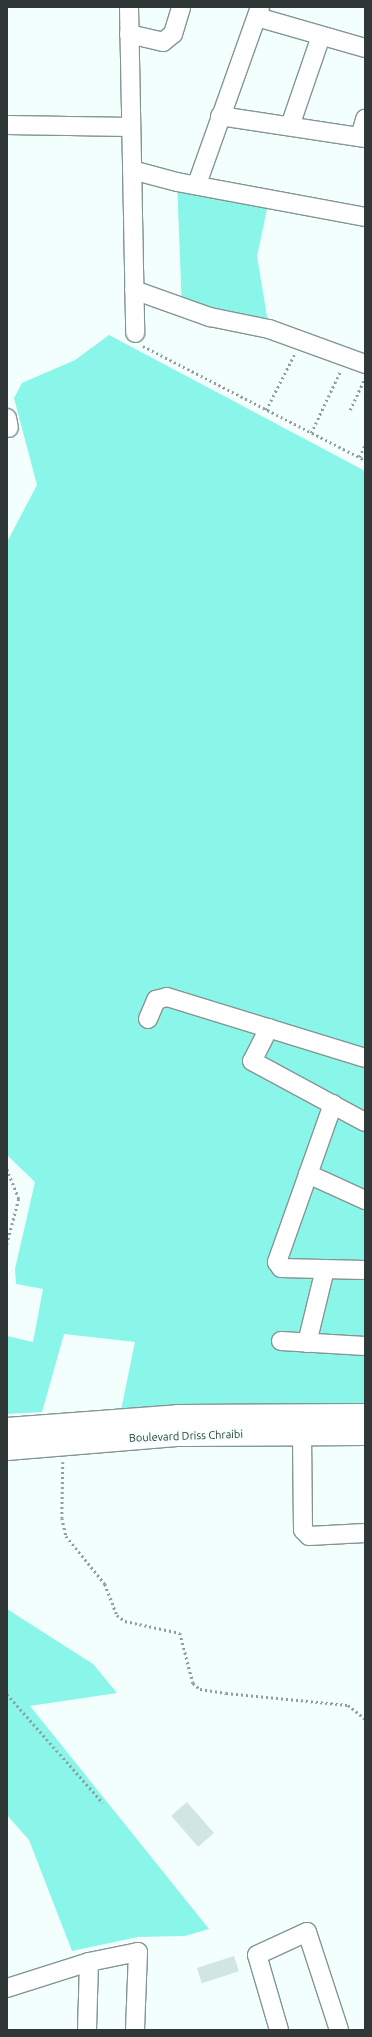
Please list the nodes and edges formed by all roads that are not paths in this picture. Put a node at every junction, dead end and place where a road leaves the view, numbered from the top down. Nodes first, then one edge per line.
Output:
1 (129, 7) edge
2 (182, 7) edge
3 (258, 12) edge
4 (130, 34) junction
5 (321, 36) junction
6 (365, 48) edge
7 (220, 116) junction
8 (365, 119) edge
9 (7, 125) edge
10 (131, 126) junction
11 (290, 126) junction
12 (362, 138) edge
13 (132, 170) junction
14 (197, 184) junction
15 (365, 217) edge
16 (134, 290) junction
17 (140, 341) road end
18 (365, 364) edge
19 (148, 1019) dead end
20 (269, 1028) junction
21 (365, 1058) edge
22 (333, 1104) junction
23 (365, 1122) edge
24 (308, 1174) junction
25 (365, 1200) edge
26 (325, 1269) junction
27 (365, 1270) edge
28 (281, 1341) dead end
29 (307, 1343) junction
30 (365, 1346) edge
31 (365, 1415) edge
32 (178, 1425) junction
33 (135, 1428) junction
34 (7, 1430) edge
35 (302, 1434) junction
36 (365, 1434) edge
37 (7, 1449) edge
38 (365, 1533) edge
39 (89, 1962) junction
40 (7, 1988) edge
41 (87, 2030) edge
42 (135, 2030) edge
43 (279, 2030) edge
44 (339, 2030) edge

1 - 4 street
2 - 4 street
3 - 5 street
3 - 7 street
4 - 10 street
5 - 6 street
5 - 11 street
7 - 11 street
7 - 14 street
8 - 12 street
9 - 10 street
10 - 13 street
11 - 12 street
13 - 14 street
13 - 16 street
14 - 15 street
16 - 17 street
16 - 18 street
19 - 20 street
20 - 21 street
20 - 22 street
22 - 23 street
22 - 24 street
24 - 25 street
24 - 26 street
26 - 27 street
26 - 29 street
28 - 29 street
29 - 30 street
31 - 32 main road, Boulevard Driss Chraibi
32 - 33 main road, Boulevard Driss Chraibi
32 - 35 main road, Boulevard Driss Chraibi
33 - 34 main road, Boulevard Driss Chraibi
33 - 37 main road, Boulevard Driss Chraibi
35 - 36 main road, Boulevard Driss Chraibi
35 - 38 street
39 - 40 street
39 - 41 street
39 - 42 street
43 - 44 street

